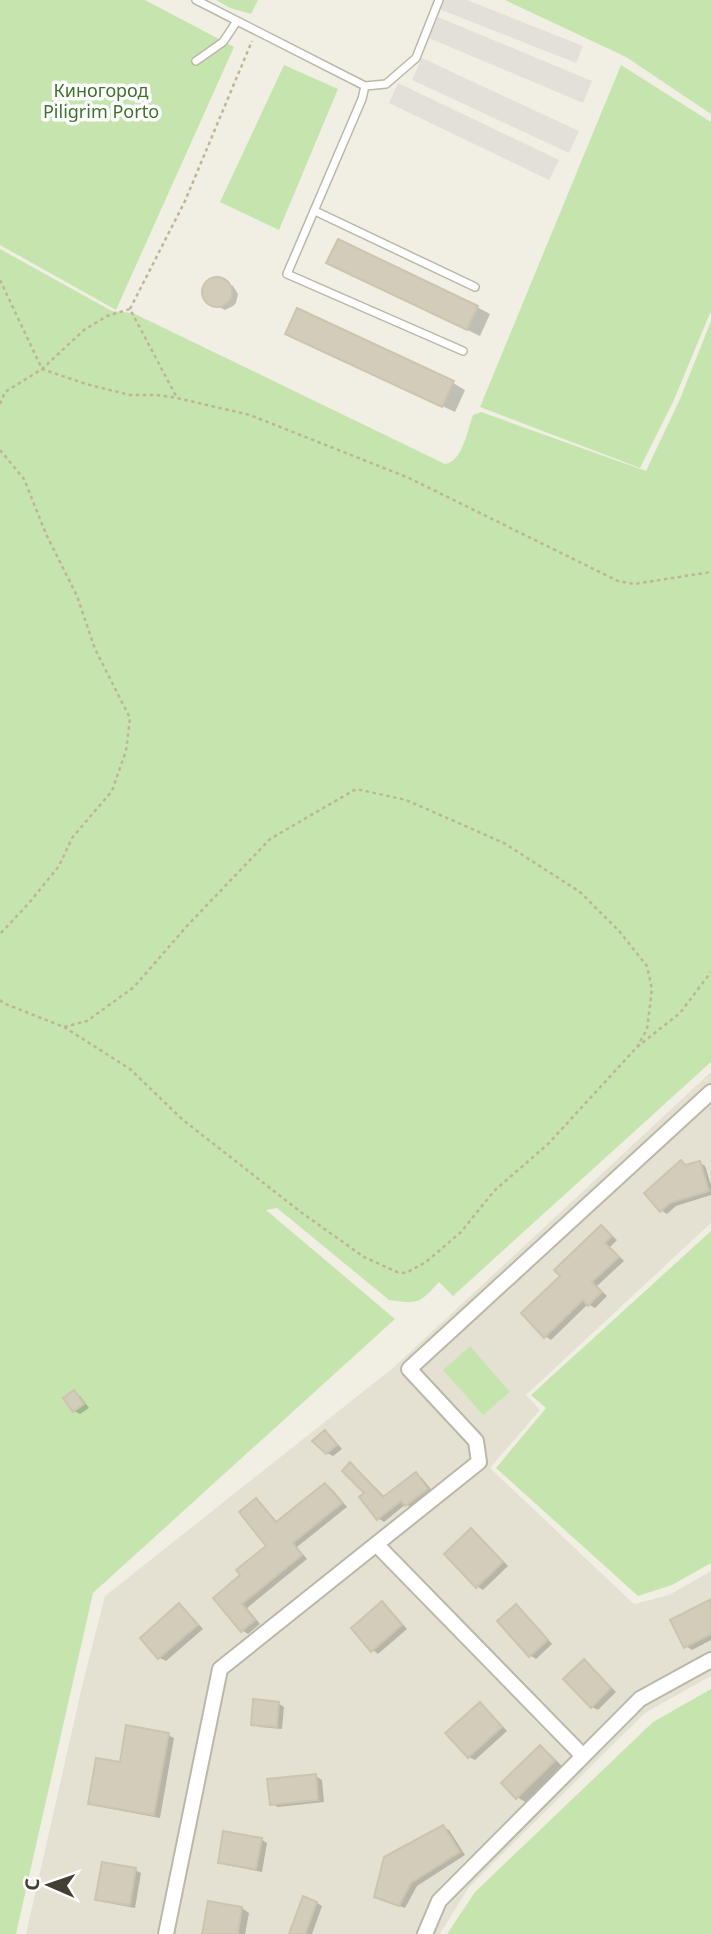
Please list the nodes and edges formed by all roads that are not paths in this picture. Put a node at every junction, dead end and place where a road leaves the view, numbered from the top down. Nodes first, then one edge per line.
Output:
1 (196, 0) edge
2 (439, 0) edge
3 (237, 21) junction
4 (196, 61) dead end
5 (365, 86) junction
6 (315, 211) junction
7 (475, 288) dead end
8 (463, 351) dead end
9 (711, 1093) edge
10 (376, 1544) junction
11 (711, 1660) edge
12 (583, 1756) junction
13 (166, 1934) edge
14 (425, 1934) edge

1 - 3 lane
2 - 5 lane
3 - 4 lane
3 - 5 lane
5 - 6 lane
6 - 7 lane
6 - 8 lane
9 - 10 street
10 - 12 street
10 - 13 street
11 - 12 street
12 - 14 street

